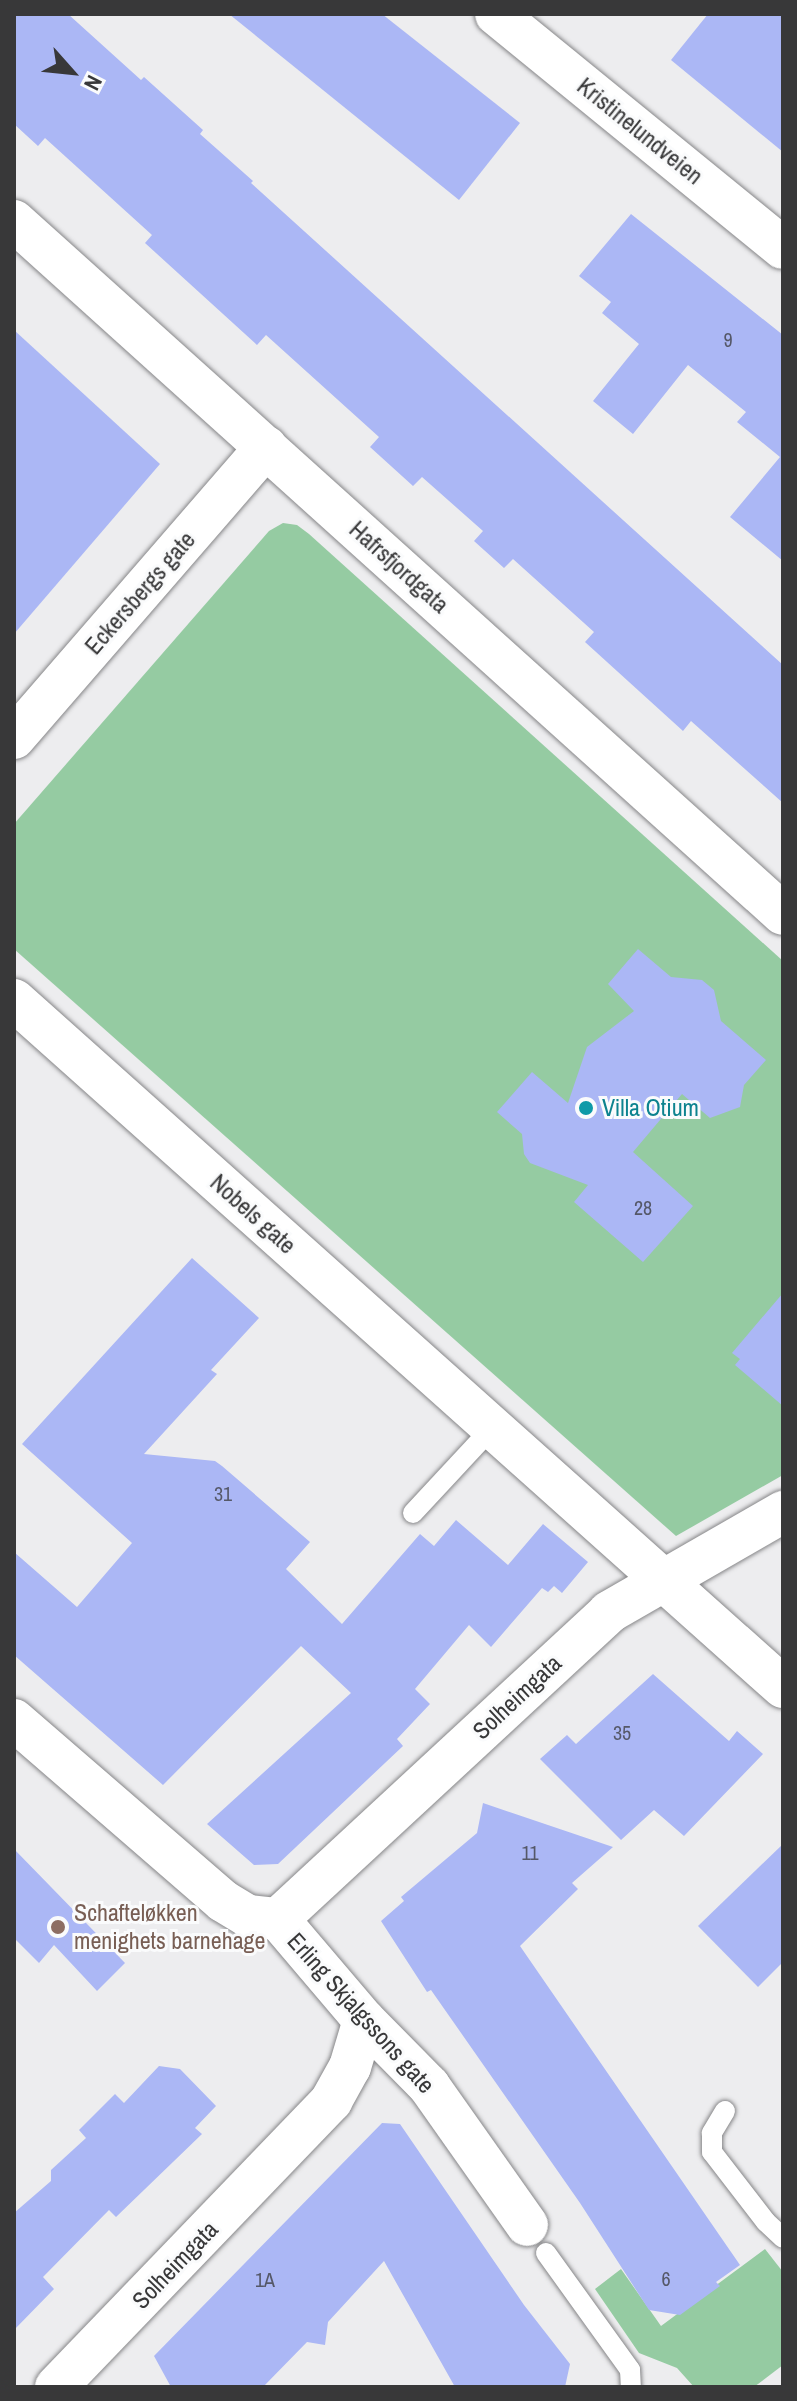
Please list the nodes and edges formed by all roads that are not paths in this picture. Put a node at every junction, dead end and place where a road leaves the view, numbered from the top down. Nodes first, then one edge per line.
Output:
1 (496, 14) edge
2 (14, 221) edge
3 (783, 248) edge
4 (266, 447) junction
5 (14, 738) edge
6 (783, 914) edge
7 (14, 1000) edge
8 (492, 1428) junction
9 (783, 1512) edge
10 (413, 1513) dead end
11 (666, 1580) junction
12 (783, 1687) edge
13 (14, 1720) edge
14 (278, 1919) junction
15 (364, 2020) junction
16 (725, 2111) dead end
17 (783, 2238) edge
18 (536, 2239) joint
19 (56, 2387) edge
20 (631, 2387) edge

1 - 3 street, Kristinelundveien
2 - 4 street, Hafrsfjordgata
4 - 5 street, Eckersbergs gate
4 - 6 street, Hafrsfjordgata
7 - 8 street, Nobels gate
8 - 10 lane
8 - 11 street, Nobels gate
9 - 11 street, Solheimgata
11 - 12 street, Nobels gate
11 - 14 street, Solheimgata
13 - 14 street, Erling Skjalgssons gate
14 - 15 street, Erling Skjalgssons gate
15 - 18 street, Erling Skjalgssons gate
15 - 19 street, Solheimgata
16 - 17 lane
18 - 20 lane

